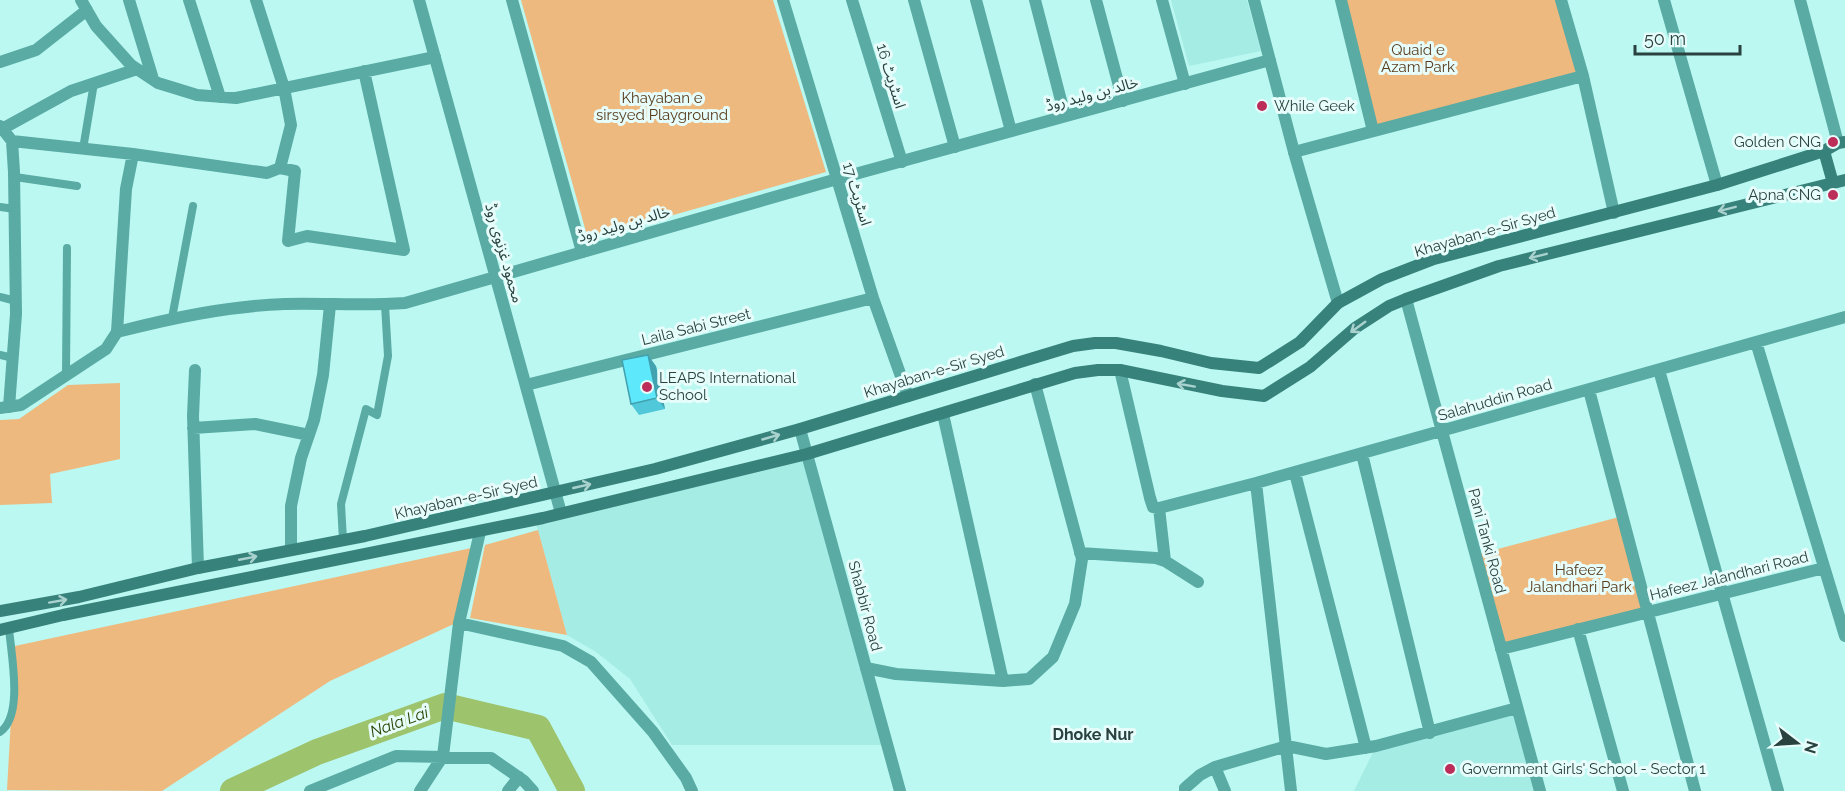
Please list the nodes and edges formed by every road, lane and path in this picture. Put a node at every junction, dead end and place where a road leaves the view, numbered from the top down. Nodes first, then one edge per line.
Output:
1 (129, 0) edge
2 (189, 0) edge
3 (256, 0) edge
4 (419, 0) edge
5 (512, 0) edge
6 (783, 0) edge
7 (852, 0) edge
8 (914, 0) edge
9 (976, 0) edge
10 (1035, 0) edge
11 (1096, 0) edge
12 (1162, 0) edge
13 (1254, 0) edge
14 (1341, 0) edge
15 (1561, 0) edge
16 (1664, 0) edge
17 (1800, 0) edge
18 (84, 5) edge
19 (435, 57) junction
20 (1270, 60) junction
21 (0, 62) edge
22 (137, 69) junction
23 (364, 71) junction
24 (1583, 76) junction
25 (153, 79) junction
26 (94, 83) junction
27 (1185, 84) junction
28 (284, 88) junction
29 (220, 97) junction
30 (1123, 100) junction
31 (1065, 116) junction
32 (1, 127) edge
33 (1011, 131) junction
34 (1373, 131) junction
35 (12, 141) junction
36 (1842, 143) edge
37 (955, 147) junction
38 (83, 148) junction
39 (1824, 151) junction
40 (1294, 152) junction
41 (133, 154) junction
42 (902, 162) junction
43 (280, 168) junction
44 (15, 177) junction
45 (837, 179) junction
46 (1839, 181) edge
47 (1717, 185) junction
48 (77, 186) dead end
49 (193, 206) dead end
50 (0, 207) edge
51 (15, 209) junction
52 (1614, 213) junction
53 (67, 248) dead end
54 (582, 252) junction
55 (495, 276) junction
56 (0, 297) edge
57 (873, 298) junction
58 (1406, 299) junction
59 (16, 301) junction
60 (1338, 303) junction
61 (330, 304) junction
62 (385, 305) junction
63 (1845, 317) edge
64 (172, 318) junction
65 (117, 332) junction
66 (1756, 342) junction
67 (0, 355) edge
68 (13, 358) junction
69 (195, 370) dead end
70 (1119, 370) junction
71 (1659, 370) junction
72 (66, 375) junction
73 (1035, 384) junction
74 (526, 385) junction
75 (1589, 390) junction
76 (908, 396) junction
77 (5, 408) edge
78 (942, 414) junction
79 (194, 428) junction
80 (800, 429) junction
81 (1441, 431) junction
82 (309, 435) junction
83 (807, 454) junction
84 (1362, 454) junction
85 (1294, 472) junction
86 (1256, 483) junction
87 (556, 492) junction
88 (1156, 508) junction
89 (561, 513) junction
90 (480, 531) junction
91 (343, 540) junction
92 (291, 549) junction
93 (1080, 553) junction
94 (1165, 561) junction
95 (198, 568) junction
96 (1824, 568) junction
97 (1198, 582) dead end
98 (1722, 593) junction
99 (0, 611) edge
100 (1648, 612) junction
101 (458, 627) junction
102 (4, 629) edge
103 (1578, 629) junction
104 (1845, 636) edge
105 (1501, 649) junction
106 (866, 668) junction
107 (1003, 681) junction
108 (1517, 708) junction
109 (0, 732) edge
110 (1430, 733) junction
111 (1287, 746) junction
112 (1366, 748) junction
113 (443, 756) junction
114 (1215, 767) junction
115 (519, 777) junction
116 (310, 791) edge
117 (420, 791) edge
118 (508, 791) edge
119 (533, 791) edge
120 (692, 791) edge
121 (900, 791) edge
122 (1185, 791) edge
123 (1225, 791) edge
124 (1291, 791) edge
125 (1540, 791) edge
126 (1623, 791) edge
127 (1695, 791) edge
128 (1778, 791) edge

1 - 25 street
2 - 29 street
3 - 28 street
4 - 19 street, محمود غزنوی روڈ
5 - 54 street
6 - 45 street, اسٹریٹ 17
7 - 42 street, اسٹریٹ 16
8 - 37 street
9 - 33 street
10 - 31 street
11 - 30 street
12 - 27 street
13 - 20 street
14 - 34 street
15 - 24 street
16 - 47 street
17 - 36 street
18 - 21 street
18 - 22 street
19 - 23 street
19 - 55 street, محمود غزنوی روڈ
20 - 27 street, خالد بن ولید روڈ
20 - 40 street
22 - 25 street
22 - 26 street
23 - 28 street
23 - 43 street
24 - 34 street
24 - 52 street
25 - 29 street
26 - 32 street
26 - 38 lane
27 - 30 street, خالد بن ولید روڈ
28 - 29 street
28 - 43 street
30 - 31 street, خالد بن ولید روڈ
31 - 33 street, خالد بن ولید روڈ
32 - 35 street
33 - 37 street, خالد بن ولید روڈ
34 - 40 street
35 - 38 street
35 - 44 street
36 - 39 main road, Khayaban-e-Sir Syed
37 - 42 street, خالد بن ولید روڈ
38 - 41 street
39 - 46 main road
39 - 47 main road, Khayaban-e-Sir Syed
40 - 60 street
41 - 43 street
41 - 65 street
42 - 45 street, خالد بن ولید روڈ
44 - 48 lane
44 - 51 street
45 - 54 street, خالد بن ولید روڈ
45 - 57 street, اسٹریٹ 17
46 -> 58 main road
47 - 52 main road, Khayaban-e-Sir Syed
49 - 64 lane
50 - 51 lane
51 - 59 street
52 - 60 main road, Khayaban-e-Sir Syed
53 - 72 lane
54 - 55 street, خالد بن ولید روڈ
55 - 62 street, خالد بن ولید روڈ
55 - 74 street, محمود غزنوی روڈ
56 - 59 lane
57 - 74 street, Laila Sabi Street
57 - 76 street, اسٹریٹ 17
58 -> 70 main road
58 - 81 street, Pani Tanki Road
59 - 68 street
60 - 76 main road, Khayaban-e-Sir Syed
61 - 62 street, خالد بن ولید روڈ
61 - 64 street, خالد بن ولید روڈ
61 - 82 street
62 - 91 lane
63 - 66 street, Salahuddin Road
64 - 65 street, خالد بن ولید روڈ
65 - 72 street
66 - 71 street, Salahuddin Road
66 - 96 street
67 - 68 lane
68 - 77 street
69 - 79 street
70 - 73 main road
70 - 88 street
71 - 75 street, Salahuddin Road
71 - 98 street
72 - 77 street
73 - 78 main road
73 - 93 street
74 - 87 street, محمود غزنوی روڈ
75 - 81 street, Salahuddin Road
75 - 100 street
76 - 80 main road, Khayaban-e-Sir Syed
78 - 83 main road
78 - 107 street
79 - 82 street
79 - 95 street
80 - 83 street, Shabbir Road
87 -> 80 main road, Khayaban-e-Sir Syed
81 - 84 street, Salahuddin Road
81 - 105 street, Pani Tanki Road
82 - 92 street
83 - 89 main road
83 - 106 street, Shabbir Road
84 - 85 street, Salahuddin Road
84 - 110 street
85 - 86 street, Salahuddin Road
85 - 112 street
86 - 88 street, Salahuddin Road
86 - 111 street
87 - 89 street, محمود غزنوی روڈ
87 - 91 main road, Khayaban-e-Sir Syed
88 - 94 street
89 - 90 main road
90 - 101 street
90 - 102 main road
91 - 92 main road, Khayaban-e-Sir Syed
95 -> 92 main road, Khayaban-e-Sir Syed
93 - 94 street
93 - 107 street
94 - 97 street
99 -> 95 main road, Khayaban-e-Sir Syed
96 - 98 street, Hafeez Jalandhari Road
96 - 104 street
98 - 100 street, Hafeez Jalandhari Road
98 - 128 street
100 - 103 street, Hafeez Jalandhari Road
100 - 127 street
101 - 113 street
101 - 120 street
102 - 109 lane
103 - 105 street, Hafeez Jalandhari Road
103 - 126 street
105 - 108 street, Pani Tanki Road
106 - 107 street
106 - 121 street, Shabbir Road
108 - 110 street
108 - 125 street, Pani Tanki Road
110 - 112 street
111 - 112 street
111 - 114 street
111 - 124 street
113 - 115 street
113 - 116 street
113 - 117 street
114 - 122 street
114 - 123 street
115 - 118 street
115 - 119 street

